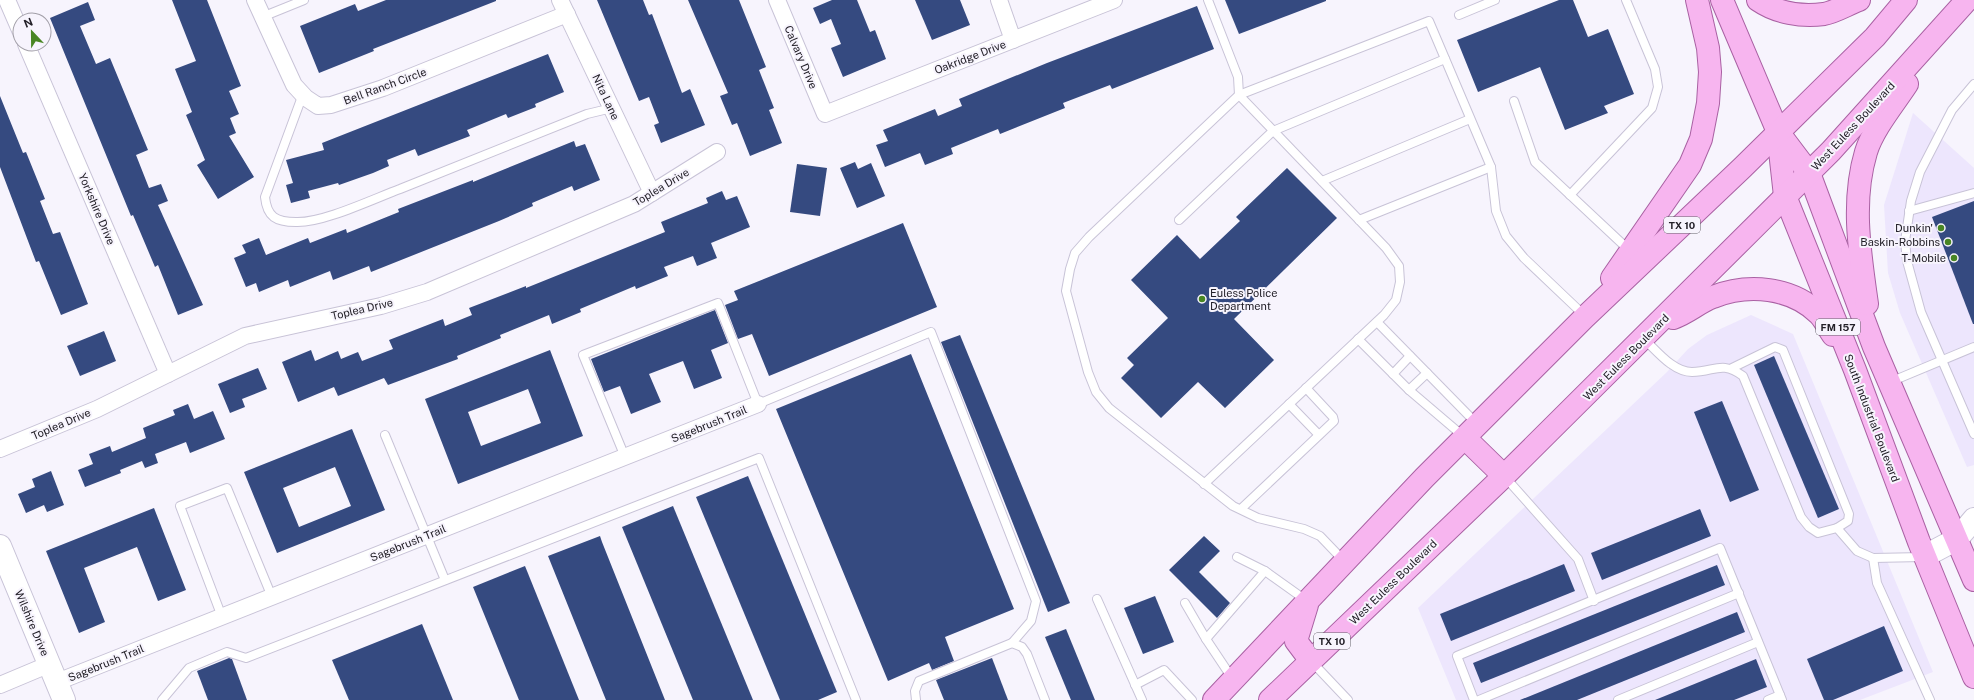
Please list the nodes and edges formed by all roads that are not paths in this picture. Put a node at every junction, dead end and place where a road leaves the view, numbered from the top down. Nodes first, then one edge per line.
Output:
1 (7, 0) edge
2 (255, 0) edge
3 (304, 0) edge
4 (777, 0) edge
5 (999, 0) edge
6 (1114, 0) edge
7 (1208, 0) edge
8 (1495, 0) edge
9 (1626, 0) edge
10 (1697, 0) edge
11 (1722, 0) edge
12 (1758, 0) edge
13 (1859, 0) edge
14 (1906, 0) edge
15 (564, 7) edge
16 (1961, 8) edge
17 (12, 12) edge
18 (1459, 15) dead end
19 (262, 17) junction
20 (1013, 40) junction
21 (29, 52) edge
22 (1445, 59) junction
23 (1974, 84) edge
24 (303, 94) junction
25 (1239, 95) junction
26 (1514, 101) dead end
27 (612, 108) junction
28 (825, 114) joint
29 (1470, 119) junction
30 (1273, 131) junction
31 (1778, 132) junction
32 (717, 152) dead end
33 (1491, 167) junction
34 (1808, 173) junction
35 (1322, 181) junction
36 (652, 193) junction
37 (1974, 193) edge
38 (1570, 195) junction
39 (1785, 196) junction
40 (1909, 211) junction
41 (1179, 220) dead end
42 (1359, 220) junction
43 (1631, 251) junction
44 (1586, 317) junction
45 (1377, 322) junction
46 (1660, 322) junction
47 (1358, 339) junction
48 (1644, 339) junction
49 (1874, 347) junction
50 (1974, 347) edge
51 (1410, 356) junction
52 (1942, 360) junction
53 (1732, 368) junction
54 (1855, 370) junction
55 (1426, 373) junction
56 (168, 374) junction
57 (1393, 374) junction
58 (1889, 382) junction
59 (1306, 388) junction
60 (1409, 390) junction
61 (758, 404) junction
62 (1289, 404) junction
63 (1471, 431) junction
64 (385, 434) dead end
65 (1974, 434) edge
66 (1319, 435) junction
67 (0, 450) edge
68 (625, 457) junction
69 (1504, 476) junction
70 (1204, 484) junction
71 (1241, 509) junction
72 (1974, 519) edge
73 (1837, 528) junction
74 (426, 536) junction
75 (1966, 540) edge
76 (0, 546) edge
77 (1925, 556) junction
78 (1237, 557) dead end
79 (1873, 558) junction
80 (1345, 562) junction
81 (1265, 571) junction
82 (446, 580) junction
83 (1974, 580) edge
84 (1739, 593) junction
85 (272, 597) junction
86 (1097, 599) dead end
87 (1594, 601) junction
88 (1307, 602) junction
89 (1185, 603) dead end
90 (222, 617) junction
91 (1206, 639) junction
92 (1758, 642) junction
93 (1012, 643) junction
94 (1311, 661) junction
95 (1974, 677) edge
96 (1234, 680) junction
97 (57, 682) edge
98 (0, 685) edge
99 (1135, 685) junction
100 (1781, 697) edge
101 (162, 700) edge
102 (856, 700) edge
103 (916, 700) edge
104 (1045, 700) edge
105 (1142, 700) edge
106 (1192, 700) edge
107 (1214, 700) edge
108 (1270, 700) edge
109 (1348, 700) edge
110 (1474, 700) edge
111 (1479, 700) edge
112 (1618, 700) edge
113 (1768, 700) edge
114 (1930, 700) edge

1 - 17 street
2 - 19 street, Bell Ranch Circle
3 - 19 lane
4 - 28 street, Calvary Drive
5 - 20 street
6 - 20 street, Oakridge Drive
7 - 25 lane
8 - 18 lane
9 - 38 lane
10 - 43 main road
11 - 31 main road, South Industrial Boulevard / FM 157
12 - 13 main road
14 - 31 main road, TX 10
15 - 24 street, Bell Ranch Circle
15 - 27 street, Nita Lane
16 - 34 main road, West Euless Boulevard / TX 10
16 - 49 main road
19 - 24 street, Bell Ranch Circle
20 - 28 street, Oakridge Drive
21 - 56 street, Yorkshire Drive
22 - 25 lane
22 - 29 lane
22 - 30 lane
23 - 40 lane
24 - 27 lane
25 - 30 lane
25 - 70 lane
26 - 38 lane
27 - 36 street, Nita Lane
29 - 33 lane
29 - 35 lane
30 - 35 lane
30 - 41 lane
31 - 34 main road, South Industrial Boulevard / FM 157
31 - 39 main road, South Industrial Boulevard / FM 157
31 - 44 main road, TX 10
32 - 36 street, Toplea Drive
33 - 42 lane
33 - 44 lane
34 - 39 main road, West Euless Boulevard / TX 10
34 - 49 main road, South Industrial Boulevard / FM 157
35 - 42 lane
36 - 56 street, Toplea Drive
37 - 40 lane
38 - 43 lane
39 - 46 main road, West Euless Boulevard / TX 10
39 - 54 main road, South Industrial Boulevard / FM 157
40 - 52 lane
42 - 45 lane
43 - 44 main road
44 - 63 main road, TX 10
45 - 47 lane
45 - 51 lane
46 - 48 main road, West Euless Boulevard / TX 10
46 - 54 main road
47 - 57 lane
47 - 59 lane
48 - 53 lane
48 - 69 main road, West Euless Boulevard / TX 10
49 - 58 main road, South Industrial Boulevard / FM 157
50 - 52 lane
51 - 55 lane
51 - 57 lane
52 - 58 lane
52 - 65 lane
53 - 73 lane
53 - 73 lane
54 - 77 main road, South Industrial Boulevard / FM 157
55 - 60 lane
55 - 63 lane
56 - 67 street, Toplea Drive
57 - 60 lane
58 - 75 main road, South Industrial Boulevard / FM 157
59 - 62 lane
59 - 66 lane
60 - 63 lane
61 - 68 street, Sagebrush Trail
61 - 68 lane
61 - 93 lane
62 - 66 lane
62 - 70 lane
63 - 69 main road
63 - 80 main road, TX 10
64 - 74 lane
66 - 71 lane
68 - 74 street, Sagebrush Trail
69 - 87 lane
69 - 94 main road, West Euless Boulevard / TX 10
70 - 71 lane
71 - 80 lane
72 - 75 street
73 - 79 lane
74 - 82 lane
74 - 85 street, Sagebrush Trail
75 - 77 street
75 - 83 main road, South Industrial Boulevard / FM 157
76 - 97 street, Wilshire Drive
77 - 79 lane
77 - 95 main road, South Industrial Boulevard / FM 157
78 - 81 lane
79 - 114 lane
80 - 88 main road, TX 10
81 - 88 lane
81 - 91 lane
82 - 101 lane
82 - 102 lane
84 - 87 lane
84 - 92 lane
84 - 111 lane
85 - 90 street, Sagebrush Trail
85 - 90 lane
86 - 99 lane
87 - 110 lane
88 - 94 main road
88 - 96 main road, TX 10
89 - 91 lane
90 - 97 street, Sagebrush Trail
91 - 96 lane
92 - 100 lane
92 - 112 lane
93 - 103 lane
93 - 104 lane
94 - 108 main road, West Euless Boulevard / TX 10
94 - 109 lane
96 - 107 main road, TX 10
97 - 98 street, Sagebrush Trail
99 - 105 lane
99 - 106 lane
100 - 113 lane

